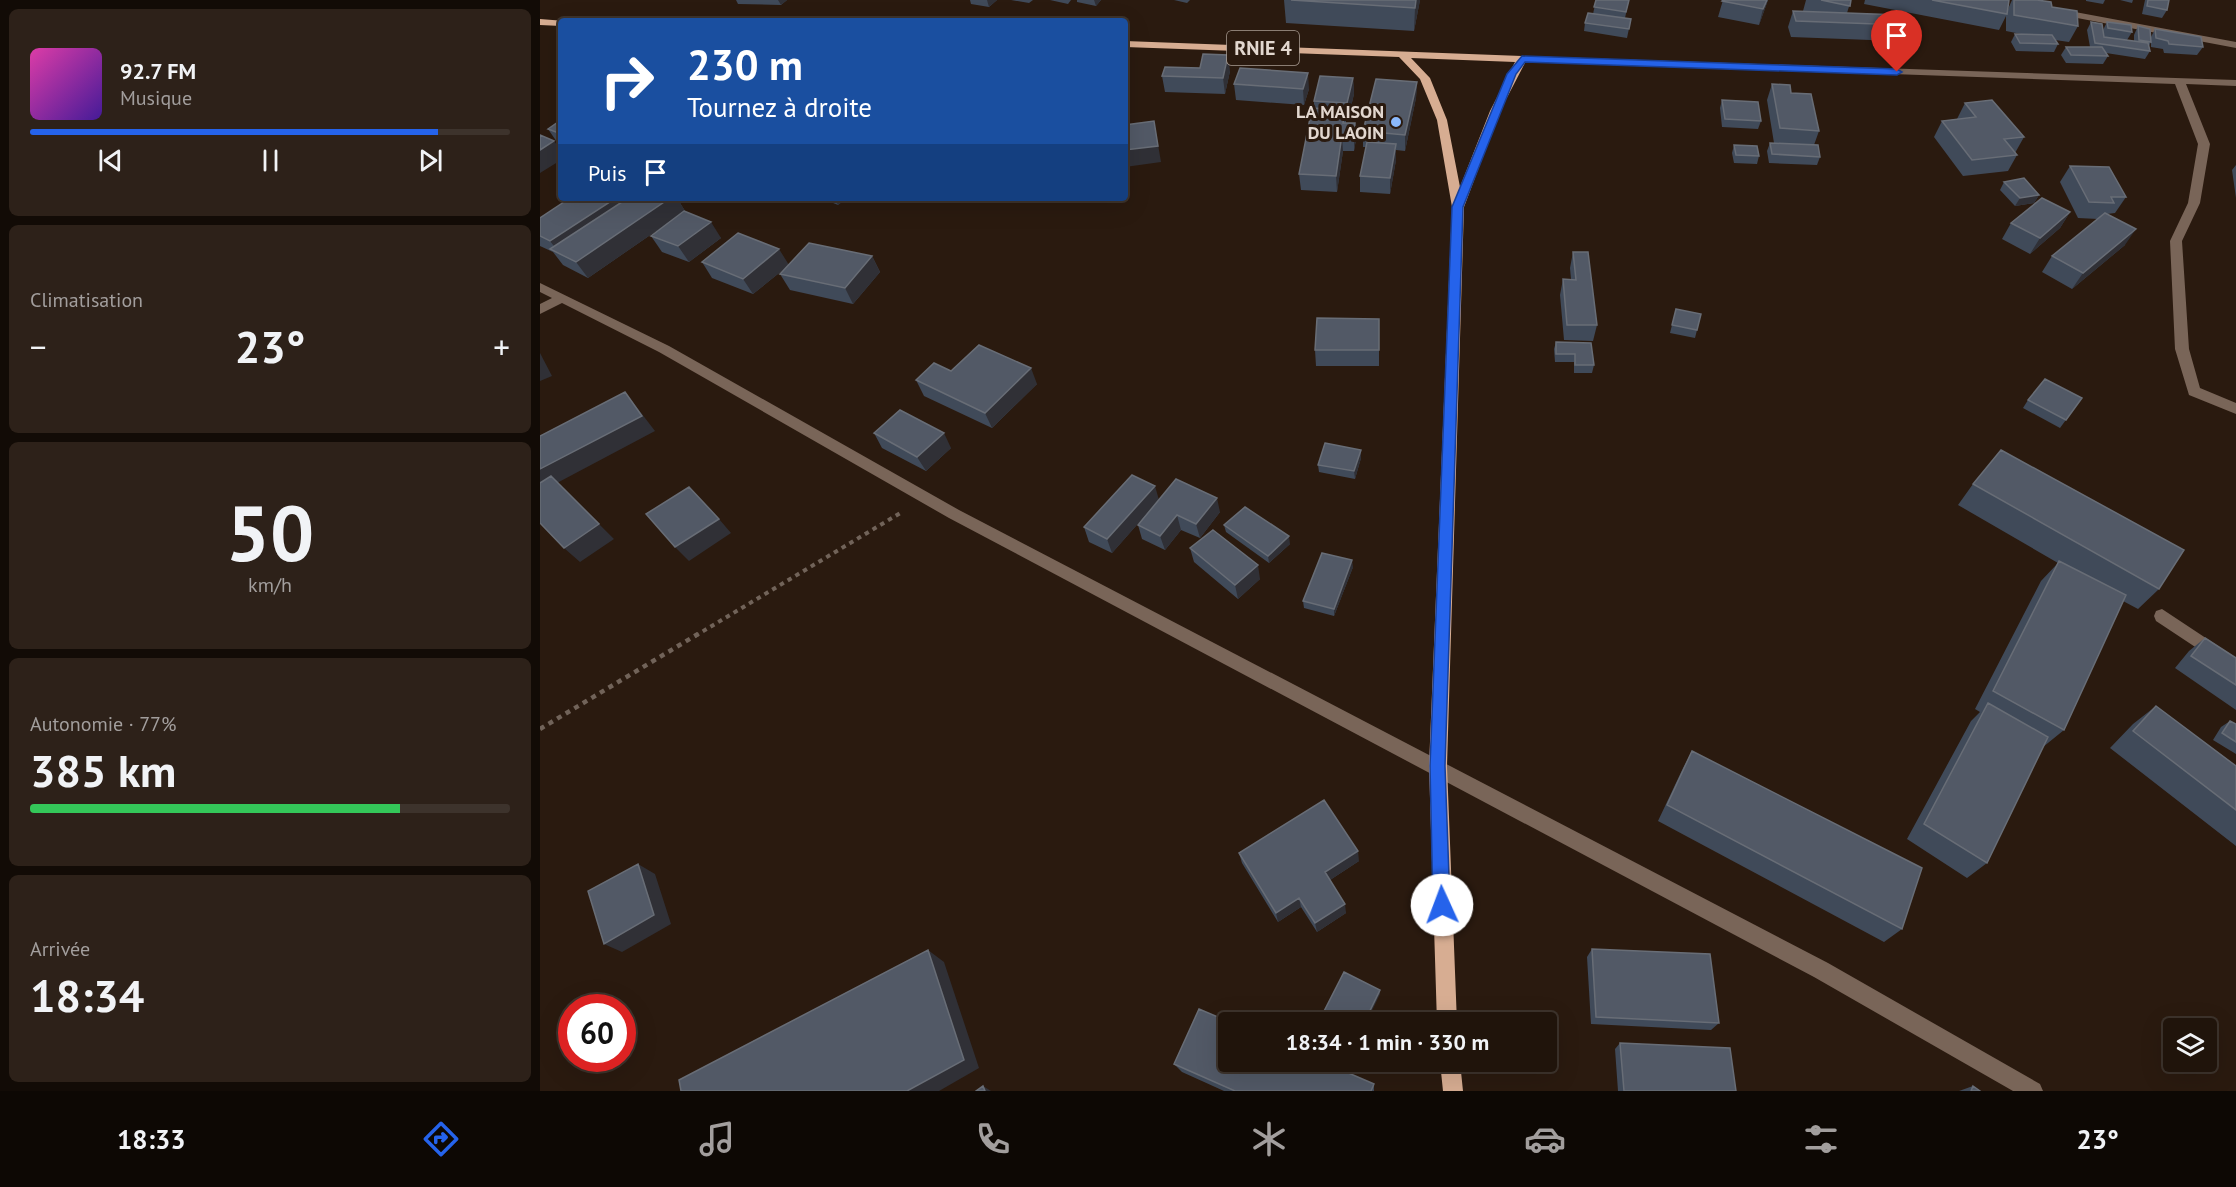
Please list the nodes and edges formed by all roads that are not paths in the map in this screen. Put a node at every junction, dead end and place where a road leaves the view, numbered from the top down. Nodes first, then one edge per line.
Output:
1 (2052, 11) edge
2 (540, 22) edge
3 (558, 23) edge
4 (1128, 44) edge
5 (2236, 45) edge
6 (1400, 53) junction
7 (1522, 59) junction
8 (2179, 81) junction
9 (2236, 83) edge
10 (1458, 207) junction
11 (540, 287) edge
12 (562, 298) junction
13 (540, 310) edge
14 (2236, 409) edge
15 (2162, 615) dead end
16 (2236, 667) edge
17 (1438, 766) junction
18 (1447, 1012) edge
19 (1451, 1072) edge
20 (1453, 1091) edge
21 (2033, 1091) edge

1 - 5 street
2 - 3 main road
4 - 6 main road, RNIE 4
6 - 7 main road, RNIE 4
6 - 10 main road
7 - 8 street
7 - 10 main road
8 - 9 street
8 - 14 street
10 - 17 main road
11 - 12 street
12 - 13 street
12 - 17 street
15 - 16 street
17 - 18 main road
17 - 21 street
19 - 20 main road

